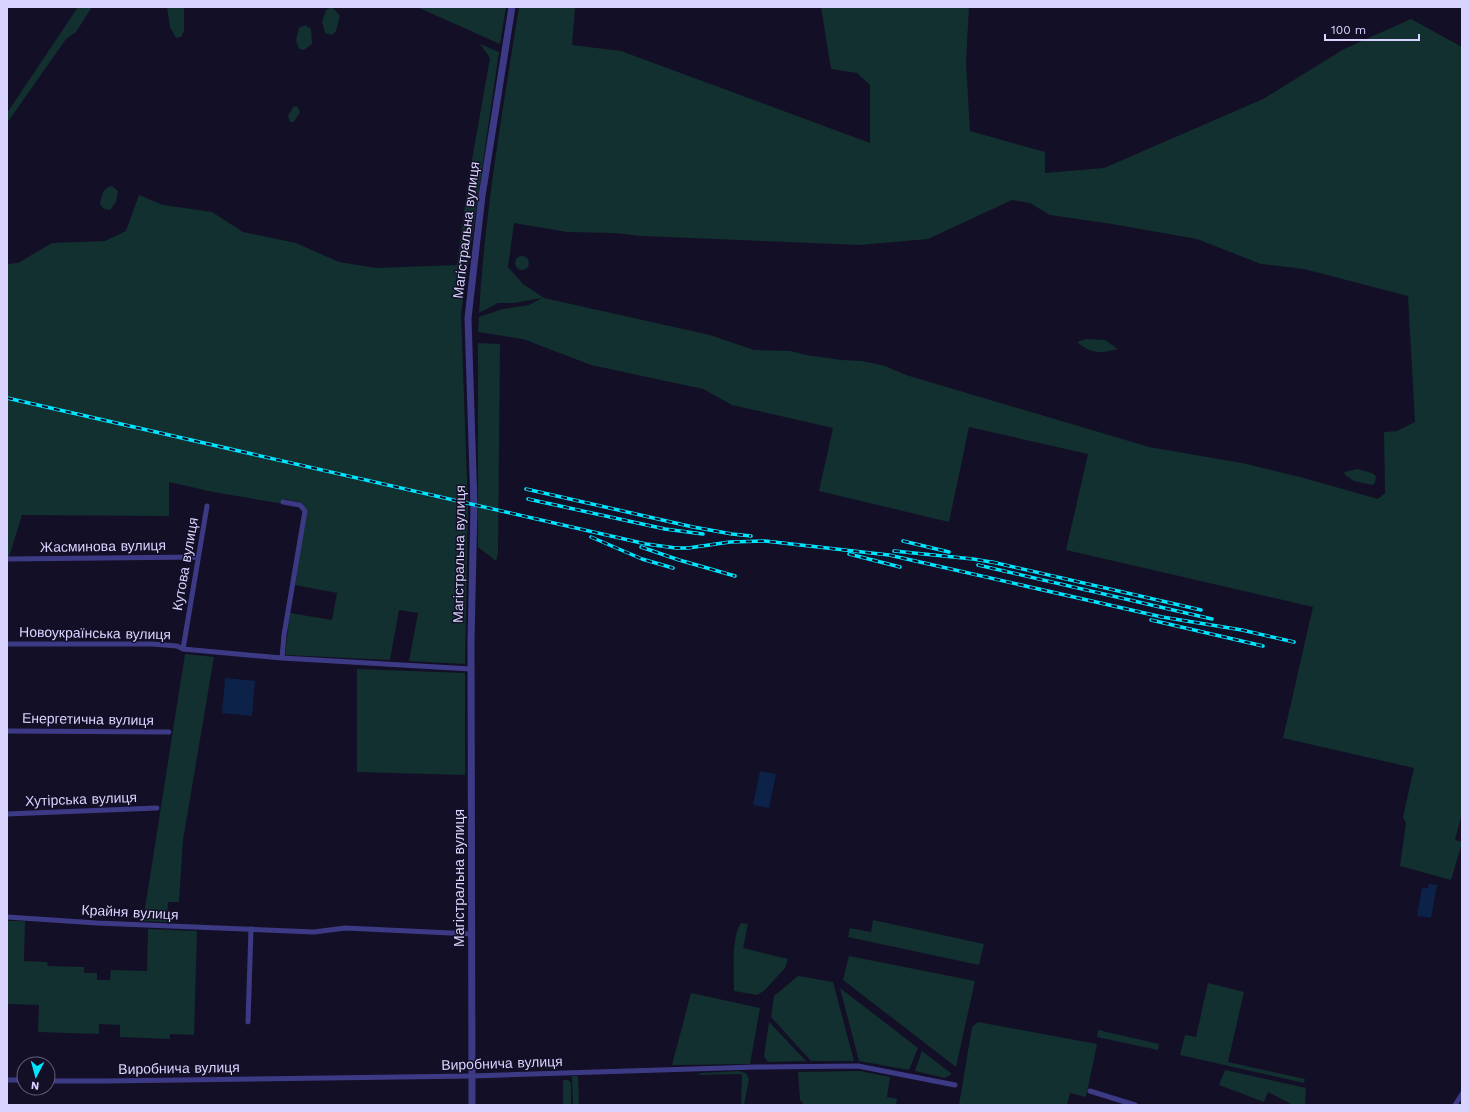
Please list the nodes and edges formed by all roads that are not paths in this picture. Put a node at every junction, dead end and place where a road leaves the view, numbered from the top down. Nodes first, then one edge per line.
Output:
1 (512, 7) edge
2 (283, 502) dead end
3 (207, 506) dead end
4 (198, 557) junction
5 (7, 559) edge
6 (7, 644) edge
7 (183, 649) junction
8 (282, 658) junction
9 (471, 669) junction
10 (7, 731) edge
11 (169, 732) dead end
12 (157, 808) dead end
13 (7, 814) edge
14 (7, 917) edge
15 (251, 929) junction
16 (472, 934) junction
17 (248, 1022) dead end
18 (472, 1076) junction
19 (56, 1080) edge
20 (955, 1085) dead end
21 (1090, 1091) dead end
22 (1462, 1094) edge
23 (472, 1105) edge
24 (1135, 1105) edge
25 (1455, 1105) edge

1 - 9 street, Магістральна вулиця
2 - 8 street
3 - 4 street, Кутова вулиця
4 - 5 street, Жасминова вулиця
4 - 7 street, Кутова вулиця
6 - 7 street, Новоукраїнська вулиця
7 - 8 street, Новоукраїнська вулиця
8 - 9 street, Новоукраїнська вулиця
9 - 16 street, Магістральна вулиця
10 - 11 street, Енергетична вулиця
12 - 13 street, Хутірська вулиця
14 - 15 street, Крайня вулиця
15 - 16 street, Крайня вулиця
15 - 17 street
16 - 18 street, Магістральна вулиця
18 - 19 street, Виробнича вулиця
18 - 20 street, Виробнича вулиця
18 - 23 street, Магістральна вулиця
21 - 24 street
22 - 25 street

